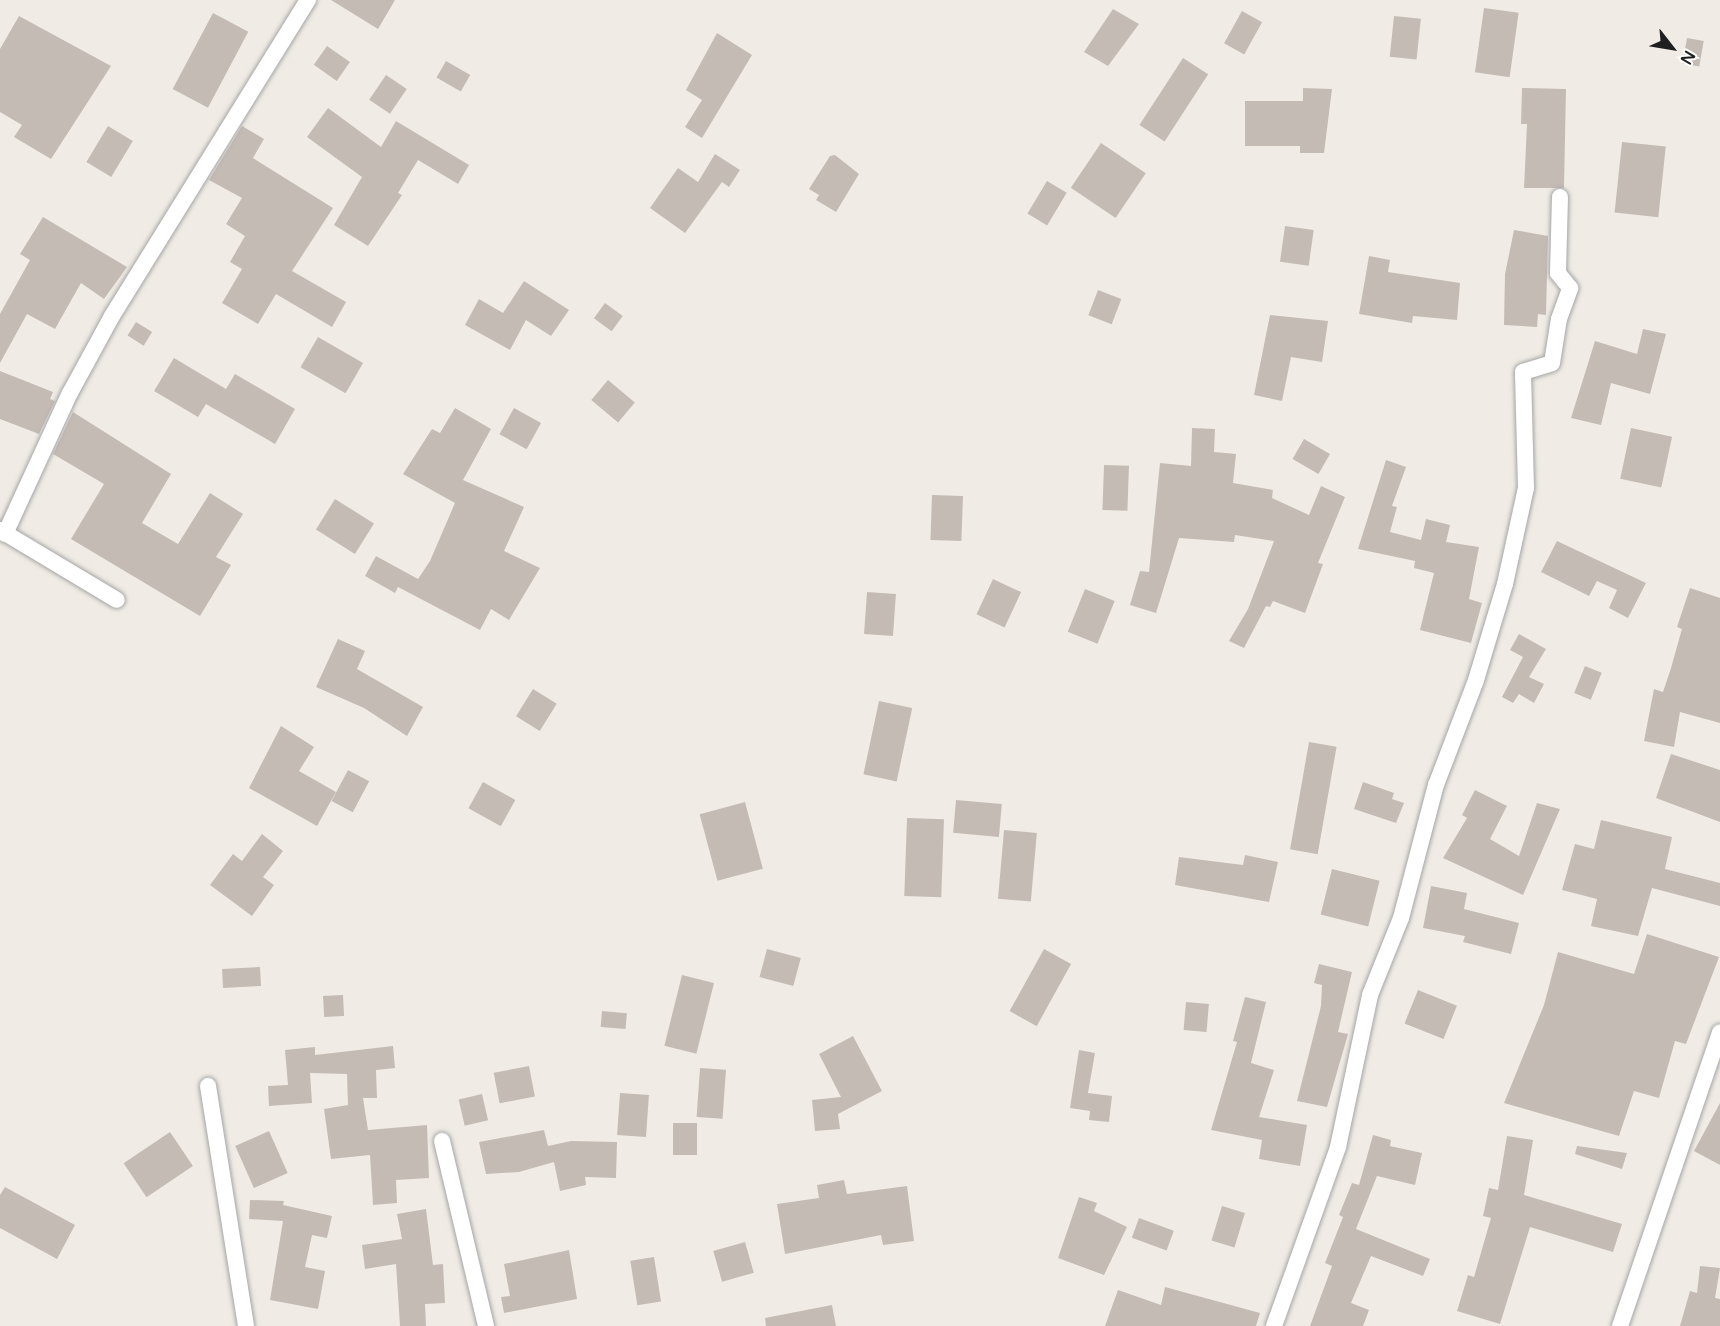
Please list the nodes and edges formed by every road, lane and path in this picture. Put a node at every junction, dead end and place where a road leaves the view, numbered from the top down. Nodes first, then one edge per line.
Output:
1 (308, 0) edge
2 (1560, 197) dead end
3 (3, 532) edge
4 (117, 600) dead end
5 (1720, 1033) edge
6 (208, 1086) dead end
7 (442, 1141) dead end
8 (246, 1326) edge
9 (486, 1326) edge
10 (1274, 1326) edge
11 (1620, 1326) edge

1 - 3 street
2 - 10 street
3 - 4 street
5 - 11 street
6 - 8 street
7 - 9 street

